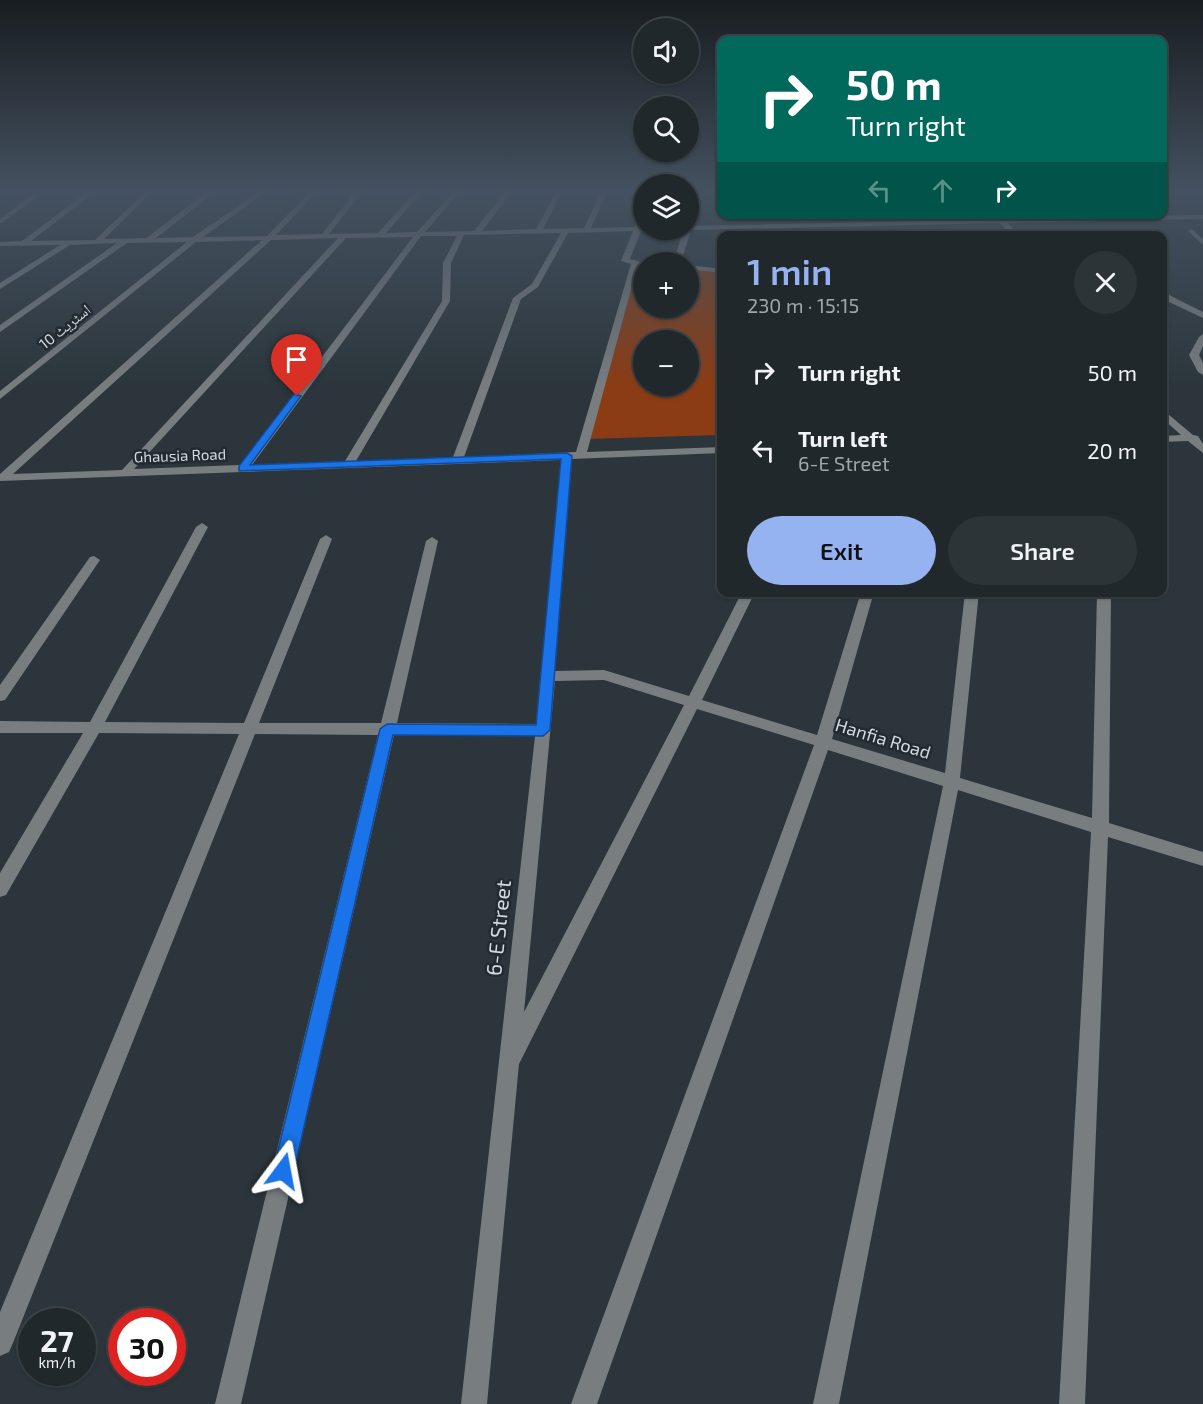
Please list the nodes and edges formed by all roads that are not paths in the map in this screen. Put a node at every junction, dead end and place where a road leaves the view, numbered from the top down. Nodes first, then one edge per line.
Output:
1 (45, 258) edge
2 (101, 258) edge
3 (171, 258) edge
4 (247, 258) edge
5 (324, 258) edge
6 (401, 258) edge
7 (450, 258) edge
8 (550, 258) edge
9 (699, 268) edge
10 (717, 270) edge
11 (633, 280) edge
12 (0, 287) edge
13 (1167, 295) edge
14 (1203, 306) edge
15 (1185, 307) junction
16 (1203, 315) edge
17 (0, 329) edge
18 (1203, 337) edge
19 (1203, 372) edge
20 (0, 396) edge
21 (1167, 417) edge
22 (1203, 438) edge
23 (1167, 439) edge
24 (1188, 439) junction
25 (717, 450) edge
26 (1203, 450) edge
27 (573, 456) junction
28 (457, 460) junction
29 (350, 465) junction
30 (243, 469) junction
31 (125, 473) junction
32 (1, 478) edge
33 (202, 527) dead end
34 (326, 539) dead end
35 (432, 542) dead end
36 (94, 560) dead end
37 (746, 597) edge
38 (866, 597) edge
39 (971, 597) edge
40 (1104, 597) edge
41 (548, 676) junction
42 (0, 696) edge
43 (694, 700) junction
44 (0, 728) edge
45 (94, 728) junction
46 (249, 729) junction
47 (387, 729) junction
48 (543, 730) junction
49 (823, 742) junction
50 (952, 781) junction
51 (1100, 826) junction
52 (1203, 859) edge
53 (0, 890) edge
54 (507, 1068) junction
55 (0, 1343) edge
56 (228, 1404) edge
57 (474, 1404) edge
58 (584, 1404) edge
59 (826, 1404) edge
60 (1072, 1404) edge

1 - 12 street
2 - 17 street
3 - 20 street, اسٹریٹ 10
4 - 32 street
5 - 31 street
6 - 30 street
7 - 29 street
8 - 28 street
9 - 10 street
11 - 27 street, 6-E Street
13 - 15 street
14 - 15 street
15 - 16 street
18 - 19 street
21 - 24 street
22 - 24 street
23 - 24 street
24 - 26 street
25 - 27 street, Ghausia Road
27 - 28 street, Ghausia Road
27 - 41 street, 6-E Street
28 - 29 street, Ghausia Road
29 - 30 street, Ghausia Road
30 - 31 street, Ghausia Road
31 - 32 street, Ghausia Road
33 - 45 street
34 - 46 street
35 - 47 street
36 - 42 street
37 - 43 street
38 - 49 street
39 - 50 street
40 - 51 street
41 - 43 street, Hanfia Road
41 - 48 street, 6-E Street
43 - 49 street, Hanfia Road
43 - 54 street
44 - 45 street
45 - 46 street
45 - 53 street
46 - 47 street
46 - 55 street
47 - 48 street
47 - 56 street
48 - 54 street, 6-E Street
49 - 50 street, Hanfia Road
49 - 58 street
50 - 51 street, Hanfia Road
50 - 59 street
51 - 52 street, Hanfia Road
51 - 60 street
54 - 57 street, 6-E Street

